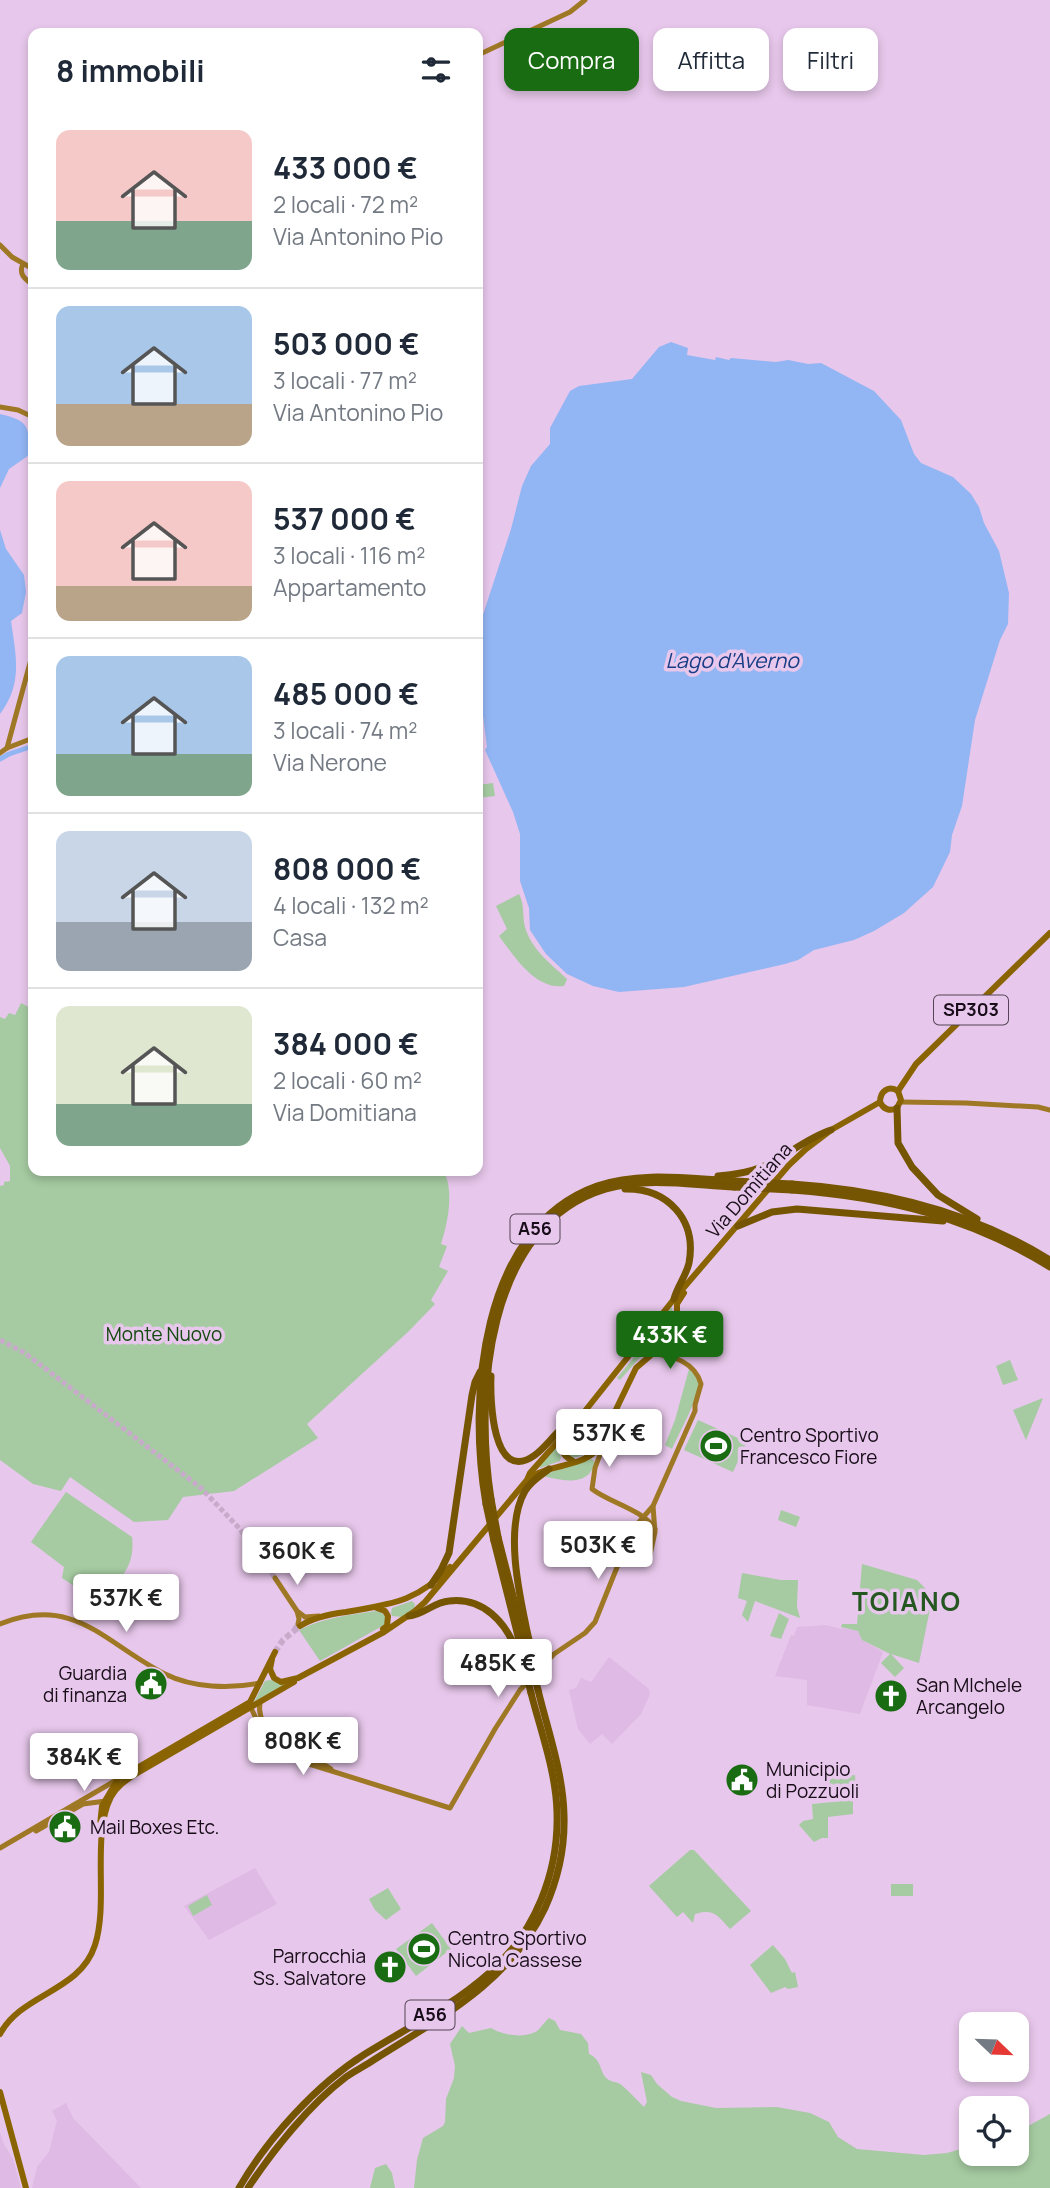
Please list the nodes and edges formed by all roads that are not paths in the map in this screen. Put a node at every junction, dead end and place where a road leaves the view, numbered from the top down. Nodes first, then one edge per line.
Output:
1 (585, 0) edge
2 (483, 53) edge
3 (0, 245) edge
4 (23, 264) junction
5 (28, 266) edge
6 (28, 280) edge
7 (0, 407) edge
8 (28, 415) edge
9 (28, 670) edge
10 (28, 740) edge
11 (7, 748) junction
12 (0, 753) edge
13 (1050, 933) edge
14 (898, 1091) junction
15 (880, 1102) junction
16 (899, 1105) junction
17 (1050, 1110) edge
18 (831, 1130) junction
19 (704, 1180) junction
20 (672, 1181) junction
21 (734, 1184) junction
22 (792, 1187) junction
23 (614, 1188) junction
24 (950, 1219) junction
25 (982, 1225) junction
26 (738, 1226) junction
27 (1050, 1260) edge
28 (1050, 1267) edge
29 (685, 1288) junction
30 (674, 1299) junction
31 (645, 1336) junction
32 (666, 1345) junction
33 (652, 1354) junction
34 (485, 1367) junction
35 (617, 1407) junction
36 (576, 1421) junction
37 (568, 1432) junction
38 (574, 1461) junction
39 (549, 1469) junction
40 (527, 1480) junction
41 (653, 1506) junction
42 (642, 1517) junction
43 (636, 1524) junction
44 (655, 1529) junction
45 (496, 1539) junction
46 (627, 1542) junction
47 (632, 1552) junction
48 (461, 1557) junction
49 (621, 1558) junction
50 (275, 1578) tunnel mouth
51 (430, 1585) junction
52 (412, 1596) junction
53 (374, 1606) junction
54 (297, 1611) junction
55 (412, 1614) junction
56 (321, 1616) junction
57 (0, 1624) edge
58 (299, 1625) joint
59 (379, 1633) junction
60 (532, 1668) junction
61 (527, 1677) junction
62 (298, 1678) junction
63 (260, 1683) junction
64 (534, 1692) junction
65 (260, 1703) junction
66 (251, 1708) junction
67 (273, 1747) junction
68 (118, 1779) junction
69 (110, 1784) junction
70 (105, 1801) junction
71 (91, 1803) junction
72 (100, 1818) junction
73 (102, 1837) junction
74 (0, 1850) edge
75 (0, 2034) edge
76 (0, 2092) edge
77 (26, 2188) edge
78 (239, 2188) edge
79 (248, 2188) edge

1 - 2 street
3 - 4 street
4 - 5 street
4 - 6 street
7 - 8 street
9 - 11 street
10 - 11 street
11 - 12 street
13 - 14 main road, SP303
14 - 15 main road
14 - 16 main road
15 - 16 main road
15 - 18 main road, Via Domitiana
16 - 17 street
16 - 25 highway
18 - 19 highway
18 - 26 main road, Via Domitiana
19 - 20 highway, A56
19 - 21 highway, A56
20 - 21 highway, A56
20 - 23 highway, A56
20 - 34 highway, A56
21 - 22 highway, bridge
22 - 24 highway
22 - 25 highway
23 - 30 highway
23 - 34 highway, A56
24 - 26 highway
24 - 28 highway
25 - 27 highway
26 - 29 main road, Via Domitiana
29 - 30 main road, Via Domitiana
29 - 32 main road
30 - 31 main road, Via Domitiana
31 - 32 main road
31 - 36 main road, Via Domitiana
32 - 33 main road
33 - 35 main road
33 - 41 street
34 - 36 highway
34 - 45 highway, A56, bridge
34 - 51 highway
35 - 38 main road
35 - 42 street
36 - 37 main road, Via Domitiana
37 - 38 main road
37 - 40 main road, Via Domitiana
38 - 39 main road
39 - 40 main road
39 - 60 highway
40 - 48 main road, Via Domitiana
41 - 42 street
41 - 44 street
42 - 43 street
42 - 44 street
43 - 44 street
43 - 46 street
44 - 47 street
45 - 60 highway, A56
45 - 61 highway, A56
46 - 47 street
46 - 49 street
47 - 49 street
48 - 51 main road
48 - 55 main road
49 - 67 street
50 - 54 street
51 - 52 main road
52 - 53 main road
52 - 55 main road
53 - 56 main road
53 - 59 main road
54 - 56 street
54 - 58 street
55 - 59 main road
55 - 61 highway
56 - 58 main road
57 - 63 street
59 - 62 main road
60 - 64 highway, A56, bridge
61 - 64 highway, A56, bridge
62 - 63 main road
62 - 65 main road
63 - 68 main road
64 - 78 highway, A56
64 - 79 highway, A56
65 - 66 main road
65 - 67 street
66 - 67 street
66 - 70 main road
68 - 69 street
68 - 70 main road
69 - 70 street
69 - 74 street
70 - 71 street
70 - 72 main road
70 - 73 main road
71 - 72 street
71 - 74 street
72 - 73 main road
73 - 75 main road
76 - 77 main road

